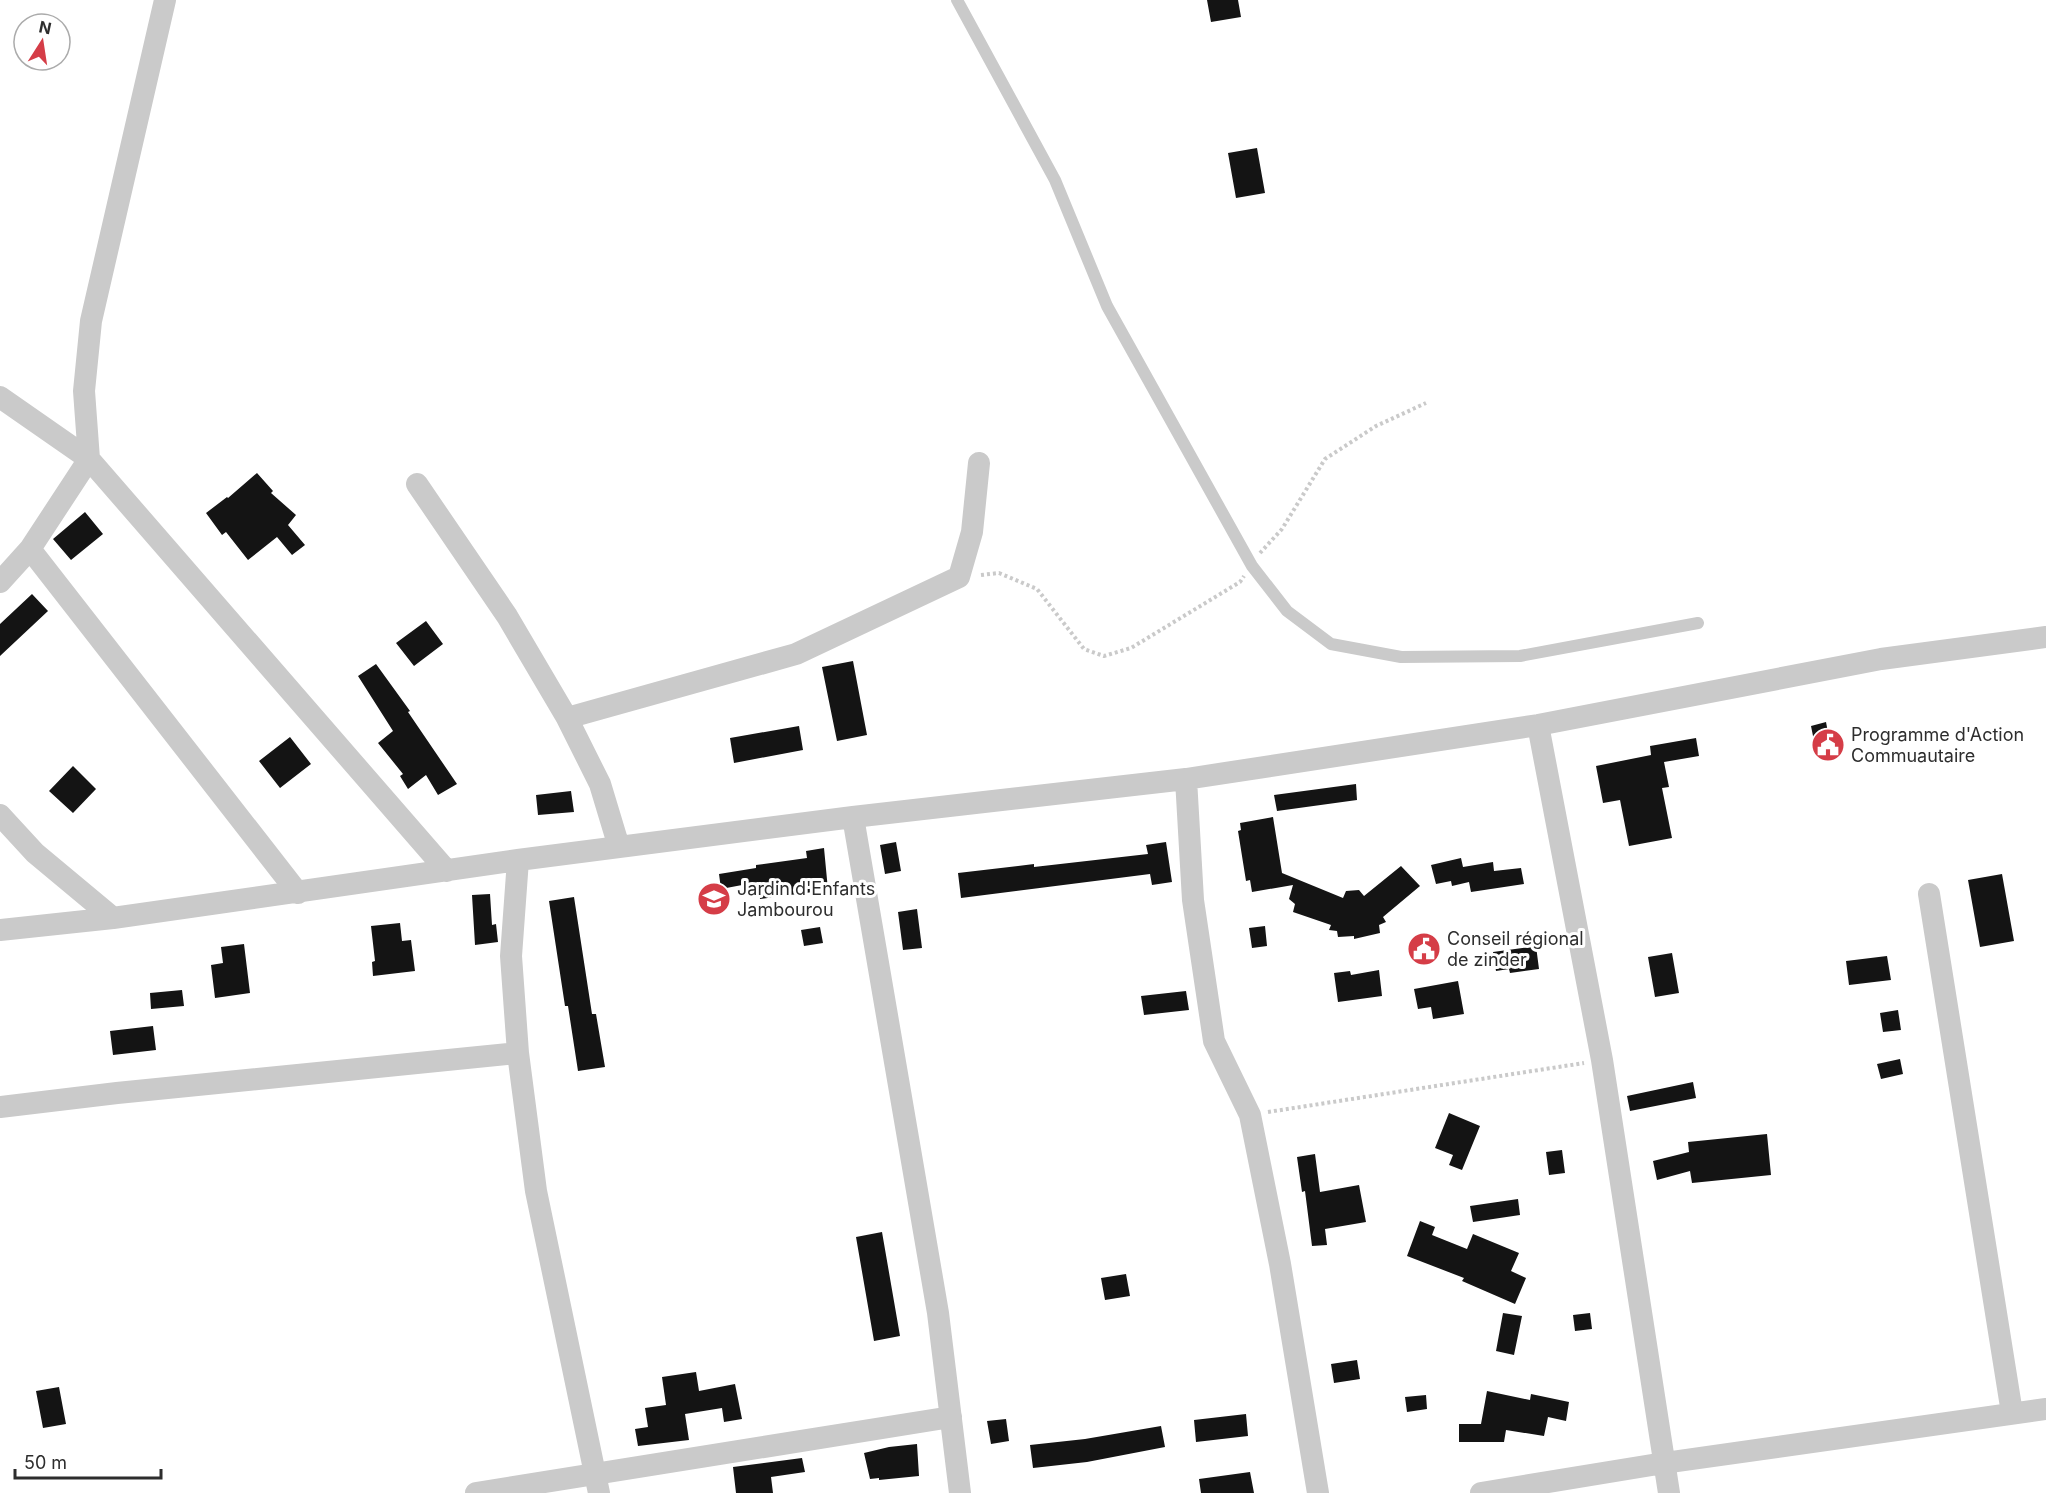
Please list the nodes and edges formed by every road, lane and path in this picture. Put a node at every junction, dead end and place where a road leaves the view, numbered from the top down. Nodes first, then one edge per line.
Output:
1 (165, 0) edge
2 (957, 0) edge
3 (0, 397) edge
4 (1426, 403) dead end
5 (89, 459) junction
6 (979, 463) dead end
7 (417, 484) dead end
8 (30, 549) junction
9 (1252, 566) junction
10 (959, 577) junction
11 (0, 582) edge
12 (1698, 624) dead end
13 (2046, 637) edge
14 (567, 718) junction
15 (1538, 725) junction
16 (1186, 778) junction
17 (0, 815) edge
18 (853, 817) junction
19 (619, 847) junction
20 (518, 860) junction
21 (447, 871) junction
22 (298, 893) junction
23 (1929, 894) dead end
24 (113, 918) junction
25 (0, 930) edge
26 (518, 1053) junction
27 (1602, 1060) junction
28 (0, 1107) edge
29 (1250, 1115) junction
30 (2046, 1409) edge
31 (2012, 1413) junction
32 (951, 1417) junction
33 (1664, 1463) junction
34 (597, 1483) edge
35 (1528, 1490) edge
36 (476, 1493) edge
37 (960, 1493) edge
38 (1318, 1493) edge
39 (1481, 1493) edge
40 (1669, 1493) edge

1 - 5 street
2 - 9 lane
3 - 5 street
4 - 9 path
5 - 8 street
5 - 21 street
6 - 10 street
7 - 14 street
8 - 11 street
8 - 22 street
9 - 10 path
9 - 12 lane
10 - 14 street
13 - 15 street
14 - 19 street
15 - 16 street
15 - 27 street
16 - 18 street
16 - 29 street
17 - 24 street
18 - 19 street
18 - 32 street
19 - 20 street
20 - 21 street
20 - 26 street
21 - 22 street
22 - 24 street
23 - 31 street
24 - 25 street
26 - 28 street
26 - 34 street
27 - 29 path
27 - 33 street
29 - 38 street
30 - 31 street
31 - 33 street
32 - 34 street
32 - 37 street
33 - 35 street
33 - 40 street
34 - 36 street
35 - 39 street

